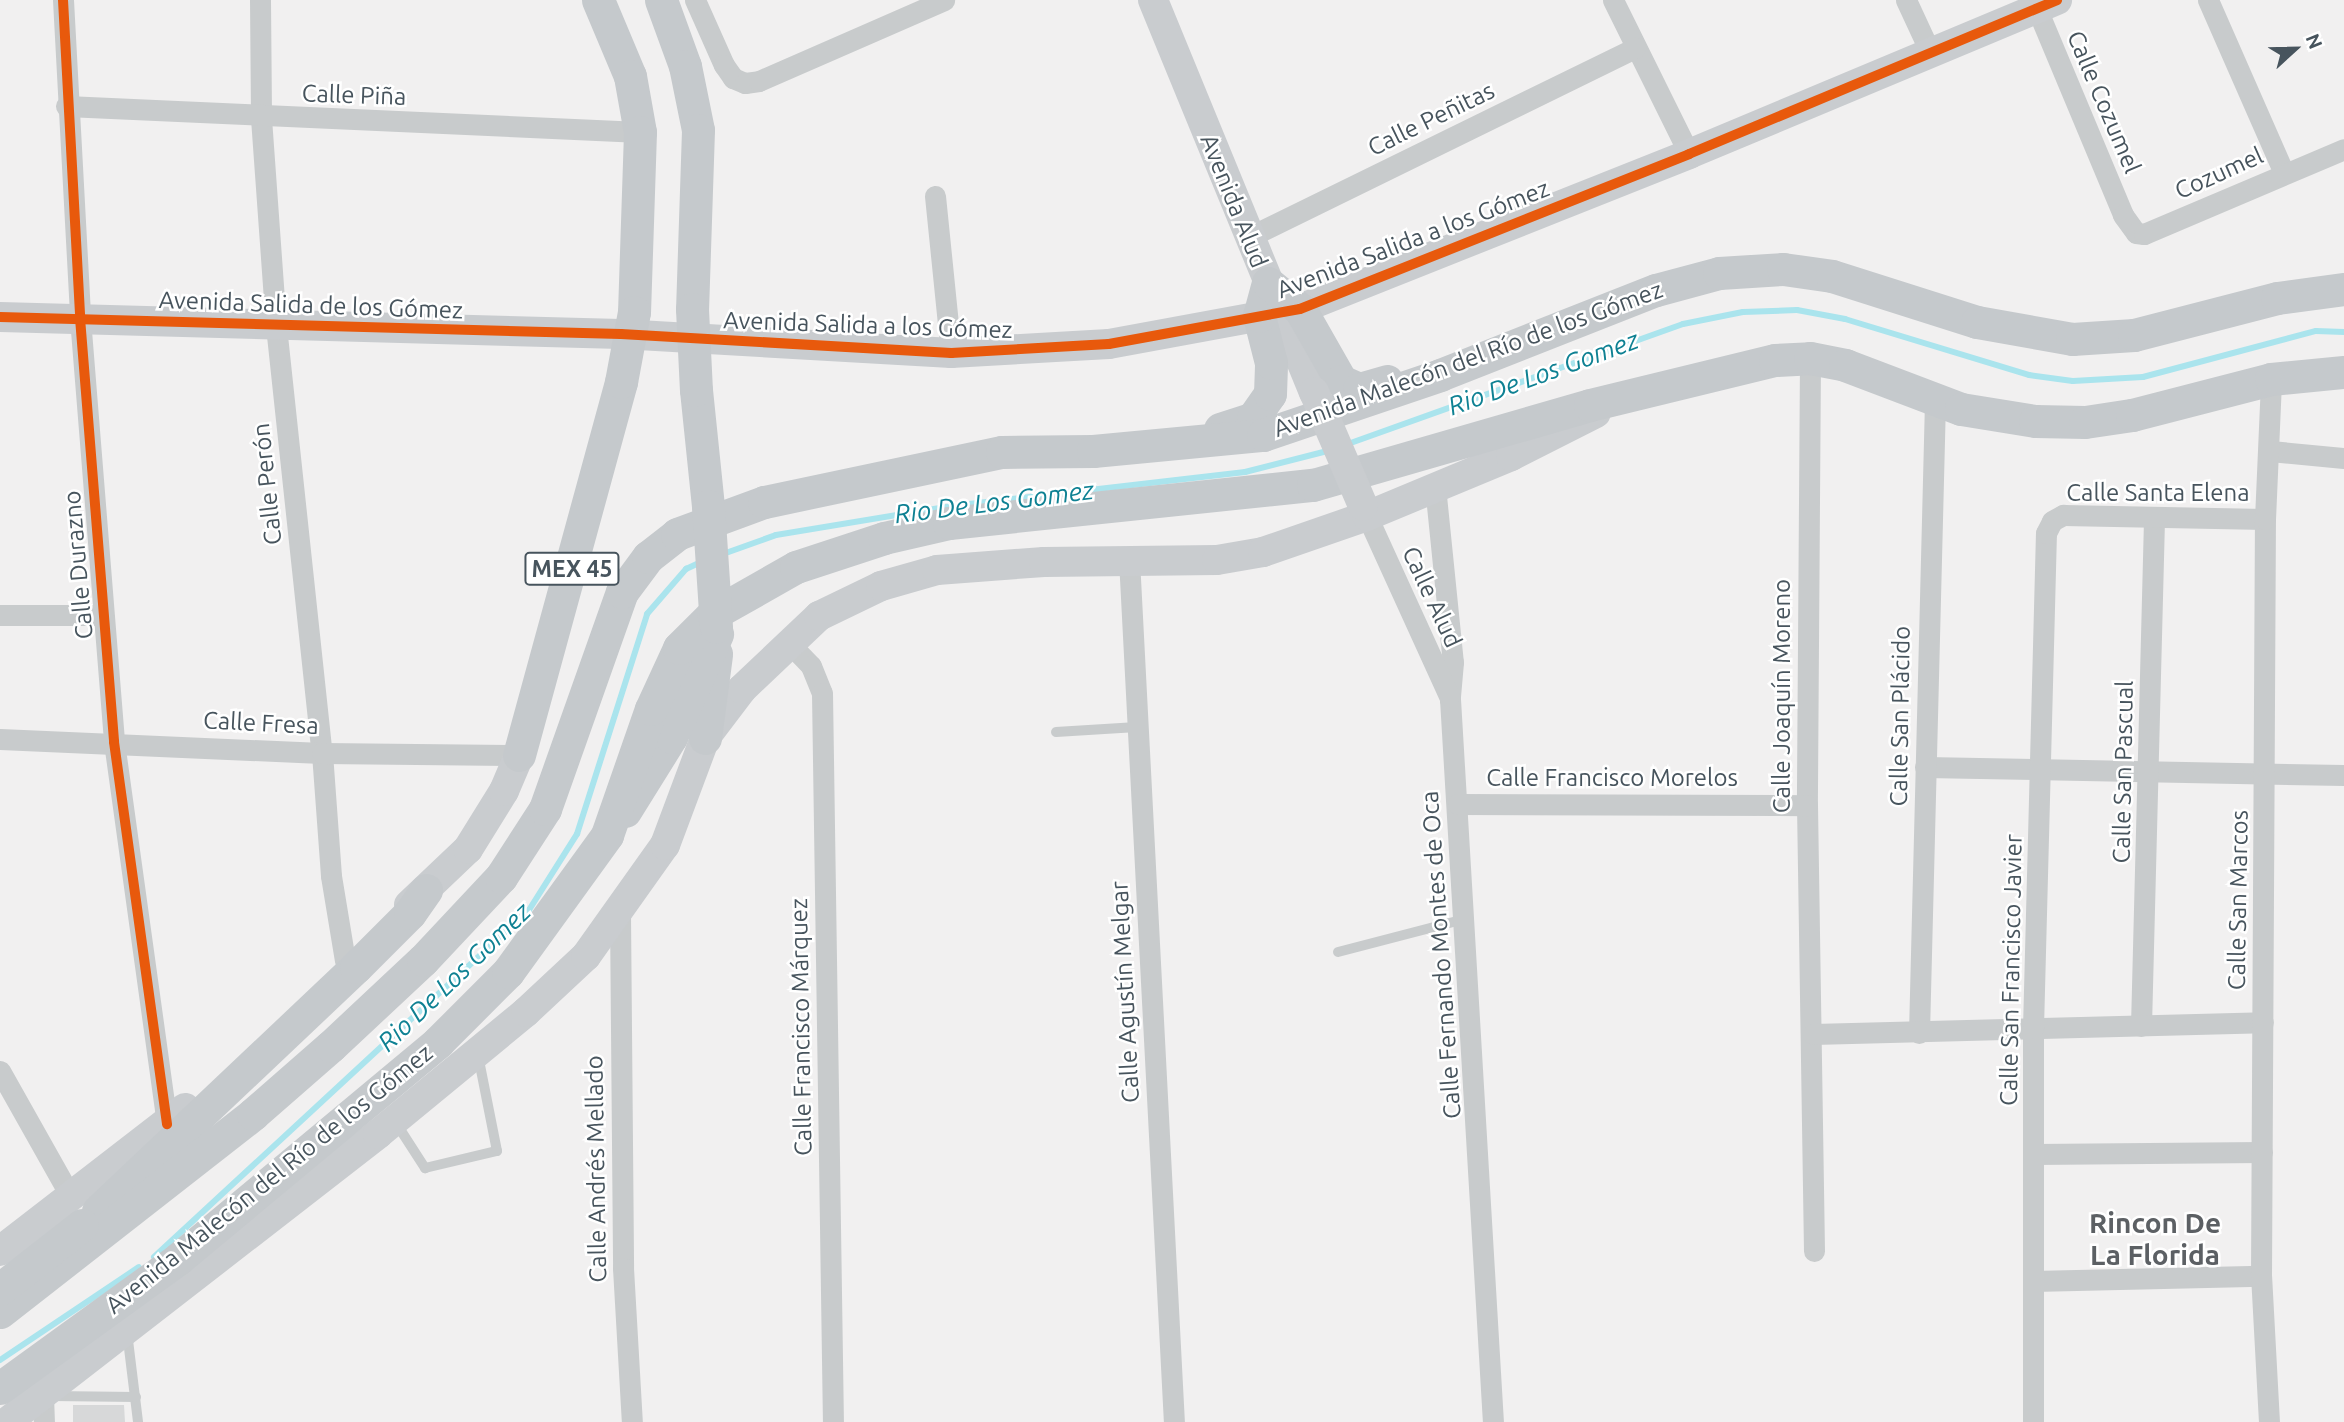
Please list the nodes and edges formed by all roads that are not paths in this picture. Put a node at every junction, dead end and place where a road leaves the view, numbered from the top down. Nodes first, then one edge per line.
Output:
1 (63, 0) edge
2 (260, 0) edge
3 (598, 0) edge
4 (661, 0) edge
5 (695, 0) edge
6 (944, 0) edge
7 (1153, 0) edge
8 (1613, 0) edge
9 (1906, 0) edge
10 (2208, 0) edge
11 (2047, 4) edge
12 (1636, 48) junction
13 (1931, 54) junction
14 (66, 106) junction
15 (261, 118) junction
16 (640, 132) junction
17 (2344, 149) edge
18 (1689, 154) junction
19 (2284, 173) junction
20 (935, 196) dead end
21 (2123, 215) joint
22 (1249, 237) junction
23 (2344, 289) edge
24 (1277, 305) junction
25 (1591, 315) junction
26 (0, 317) edge
27 (80, 318) junction
28 (627, 323) junction
29 (276, 326) junction
30 (951, 354) junction
31 (1810, 358) junction
32 (2344, 372) edge
33 (2271, 379) junction
34 (1630, 396) junction
35 (1935, 400) junction
36 (2270, 451) junction
37 (1002, 452) junction
38 (2344, 458) edge
39 (1436, 486) junction
40 (1365, 511) junction
41 (2265, 519) junction
42 (2154, 520) junction
43 (2052, 521) joint
44 (1129, 559) junction
45 (0, 615) edge
46 (103, 615) junction
47 (717, 630) junction
48 (788, 642) junction
49 (1450, 699) junction
50 (1138, 727) junction
51 (1056, 732) dead end
52 (705, 738) junction
53 (0, 739) edge
54 (114, 743) junction
55 (323, 753) junction
56 (519, 755) junction
57 (1925, 767) junction
58 (2042, 768) junction
59 (2151, 773) junction
60 (2266, 773) junction
61 (2344, 775) edge
62 (1458, 804) junction
63 (1807, 805) junction
64 (607, 835) junction
65 (426, 890) junction
66 (620, 914) junction
67 (1465, 919) junction
68 (1338, 952) dead end
69 (345, 961) junction
70 (2263, 1022) junction
71 (2141, 1026) junction
72 (2033, 1028) junction
73 (1919, 1033) junction
74 (1813, 1034) junction
75 (477, 1052) junction
76 (0, 1071) edge
77 (394, 1121) junction
78 (167, 1125) junction
79 (2262, 1152) junction
80 (2034, 1154) junction
81 (135, 1208) junction
82 (77, 1212) junction
83 (0, 1251) edge
84 (1814, 1251) dead end
85 (2261, 1276) junction
86 (0, 1280) edge
87 (2033, 1281) junction
88 (0, 1289) edge
89 (0, 1312) edge
90 (127, 1329) junction
91 (0, 1388) edge
92 (136, 1397) junction
93 (43, 1409) edge
94 (7, 1422) edge
95 (138, 1422) edge
96 (632, 1422) edge
97 (833, 1422) edge
98 (1174, 1422) edge
99 (1493, 1422) edge
100 (2032, 1422) edge
101 (2269, 1422) edge

1 - 14 street, Calle Durazno
2 - 15 street, Calle Perón
3 - 16 main road, MEX 45
4 - 47 main road, bridge
5 - 6 street
7 - 22 street, Avenida Alud
8 - 12 street
9 - 13 street
10 - 19 street
11 - 13 street, Avenida Salida a los Gómez
11 - 21 street, Calle Cozumel
12 - 18 street
12 - 22 street, Calle Peñitas
13 - 18 street, Avenida Salida a los Gómez
14 - 15 street, Calle Piña
14 - 27 street, Calle Durazno
15 - 16 street, Calle Piña
15 - 29 street, Calle Perón
16 - 28 main road, MEX 45
17 - 19 street, Cozumel
18 - 24 street, Avenida Salida a los Gómez
19 - 21 street, Cozumel
20 - 30 street
22 - 24 street, Avenida Alud
23 - 25 main road, Avenida Malecón del Río de los Gómez
24 - 25 main road
24 - 30 street, Avenida Salida a los Gómez
24 - 37 main road
24 - 40 street, Avenida Alud, bridge
25 - 37 main road, Avenida Malecón del Río de los Gómez
26 - 27 street, Avenida Salida de los Gómez
27 - 29 street, Avenida Salida de los Gómez
27 - 46 street, Calle Durazno
28 - 29 street, Avenida Salida de los Gómez
28 - 30 street, Avenida Salida a los Gómez
28 - 56 main road, MEX 45, bridge
29 - 55 street, Calle Perón
31 - 34 main road, Avenida Malecón del Río de los Gómez
31 - 35 main road, Avenida Malecón del Río de los Gómez
31 - 63 street, Calle Joaquín Moreno
32 - 33 main road, Avenida Malecón del Río de los Gómez
33 - 35 main road, Avenida Malecón del Río de los Gómez
33 - 36 street, Calle San Marcos
34 - 39 street, Avenida Malecón del Río de los Gómez
34 - 64 main road, Avenida Malecón del Río de los Gómez
35 - 57 street, Calle San Plácido
36 - 38 street, Calle Santa Elena
36 - 41 street, Calle San Marcos
37 - 81 main road, Avenida Malecón del Río de los Gómez
39 - 40 street, Avenida Malecón del Río de los Gómez
39 - 49 street, Calle Fernando Montes de Oca
40 - 44 street, Avenida Malecón del Río de los Gómez
40 - 49 street, Calle Alud
41 - 42 street, Calle Santa Elena
41 - 60 street, Calle San Marcos
42 - 43 street, Calle Santa Elena
42 - 59 street, Calle San Pascual
43 - 58 street, Calle San Francisco Javier
44 - 48 street, Avenida Malecón del Río de los Gómez
44 - 50 street, Calle Agustín Melgar
45 - 46 street
46 - 54 street, Calle Durazno
47 - 52 main road
47 - 64 main road
48 - 52 street, Avenida Malecón del Río de los Gómez
48 - 97 street, Calle Francisco Márquez
49 - 62 street, Calle Fernando Montes de Oca
50 - 51 lane
50 - 98 street, Calle Agustín Melgar
52 - 66 street, Avenida Malecón del Río de los Gómez
53 - 54 street, Calle Fresa
54 - 55 street, Calle Fresa
54 - 78 street, Calle Durazno
55 - 56 street, Calle Fresa
55 - 69 street, Calle Perón
56 - 65 street, MEX 45
57 - 58 street
57 - 73 street, Calle San Plácido
58 - 59 street
58 - 72 street, Calle San Francisco Javier
59 - 60 street
59 - 71 street, Calle San Pascual
60 - 61 street
60 - 70 street, Calle San Marcos
62 - 63 street, Calle Francisco Morelos
62 - 67 street, Calle Fernando Montes de Oca
63 - 74 street, Calle Joaquín Moreno
64 - 91 main road, Avenida Malecón del Río de los Gómez
65 - 69 street, MEX 45
65 - 82 main road
66 - 75 street, Avenida Malecón del Río de los Gómez
66 - 96 street, Calle Andrés Mellado
67 - 68 lane
67 - 99 street, Calle Fernando Montes de Oca
69 - 78 street, MEX 45
70 - 71 street
70 - 79 street, Calle San Marcos
71 - 72 street
72 - 73 street
72 - 80 street, Calle San Francisco Javier
73 - 74 street
74 - 84 street, Calle Joaquín Moreno
75 - 77 street, Avenida Malecón del Río de los Gómez
75 - 77 lane
76 - 82 street
77 - 90 street, Avenida Malecón del Río de los Gómez
78 - 82 street, MEX 45
79 - 80 street
79 - 85 street, Calle San Marcos
80 - 87 street, Calle San Francisco Javier
81 - 86 main road
81 - 89 main road, Avenida Malecón del Río de los Gómez
82 - 83 street, MEX 45
82 - 88 main road, bridge
85 - 87 street
85 - 101 street, Calle San Marcos
87 - 100 street, Calle San Francisco Javier
90 - 92 lane
90 - 93 street, Avenida Malecón del Río de los Gómez
92 - 93 lane
92 - 95 lane
93 - 94 street, Avenida Malecón del Río de los Gómez

